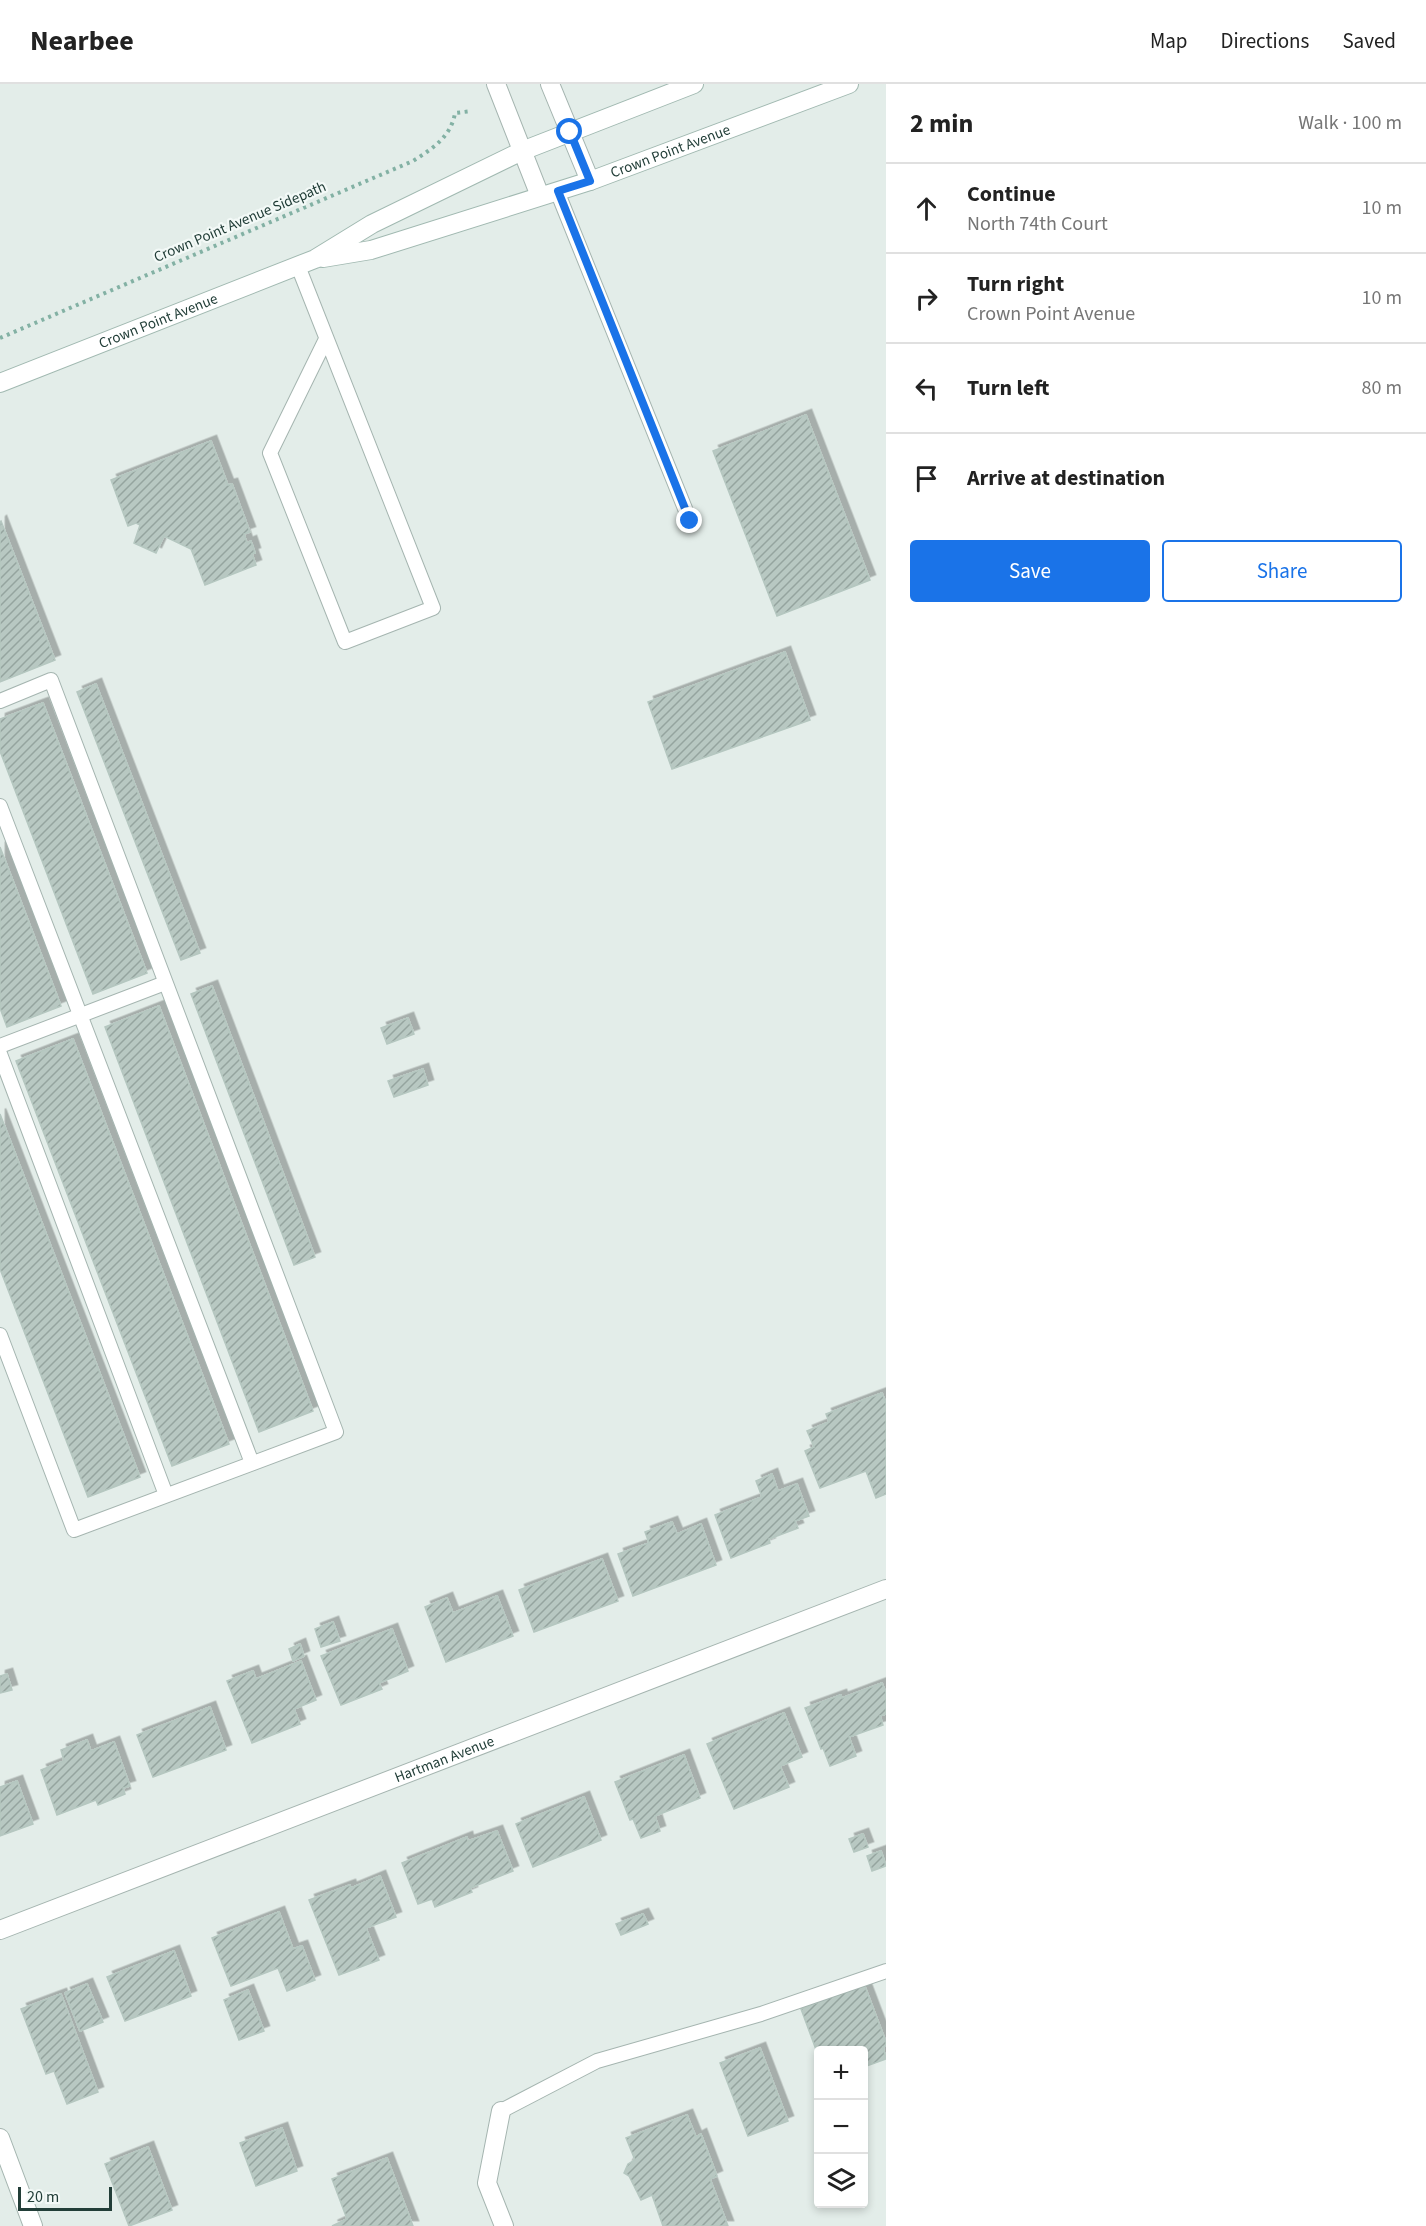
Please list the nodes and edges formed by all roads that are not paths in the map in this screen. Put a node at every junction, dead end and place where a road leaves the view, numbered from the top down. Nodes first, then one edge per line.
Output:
1 (496, 84) edge
2 (550, 84) edge
3 (694, 84) edge
4 (849, 84) edge
5 (570, 132) junction
6 (522, 151) junction
7 (590, 181) junction
8 (558, 191) junction
9 (540, 196) junction
10 (315, 259) junction
11 (298, 266) junction
12 (326, 339) junction
13 (0, 383) edge
14 (690, 521) dead end
15 (0, 701) edge
16 (0, 806) edge
17 (165, 982) junction
18 (80, 1015) junction
19 (0, 1046) edge
20 (0, 1053) edge
21 (0, 1335) edge
22 (252, 1463) junction
23 (166, 1495) junction
24 (886, 1589) edge
25 (0, 1929) edge
26 (886, 1971) edge
27 (501, 2111) joint
28 (0, 2138) edge
29 (33, 2226) edge
30 (504, 2226) edge

1 - 6 street
2 - 5 street
3 - 5 street, Crown Point Avenue
4 - 7 street, Crown Point Avenue
5 - 6 street, Crown Point Avenue
5 - 7 street
6 - 9 street
6 - 10 street, Crown Point Avenue
7 - 8 street, Crown Point Avenue
8 - 9 street, Crown Point Avenue
8 - 14 lane
9 - 10 street, Crown Point Avenue
10 - 11 street, Crown Point Avenue
11 - 12 lane
11 - 13 street, Crown Point Avenue
12 - 12 lane
15 - 17 lane
16 - 18 lane
17 - 18 lane
17 - 22 lane
18 - 19 lane
18 - 22 lane
20 - 23 lane
21 - 23 lane
22 - 23 lane
24 - 25 street, Hartman Avenue
26 - 27 lane
27 - 30 street
28 - 29 street

